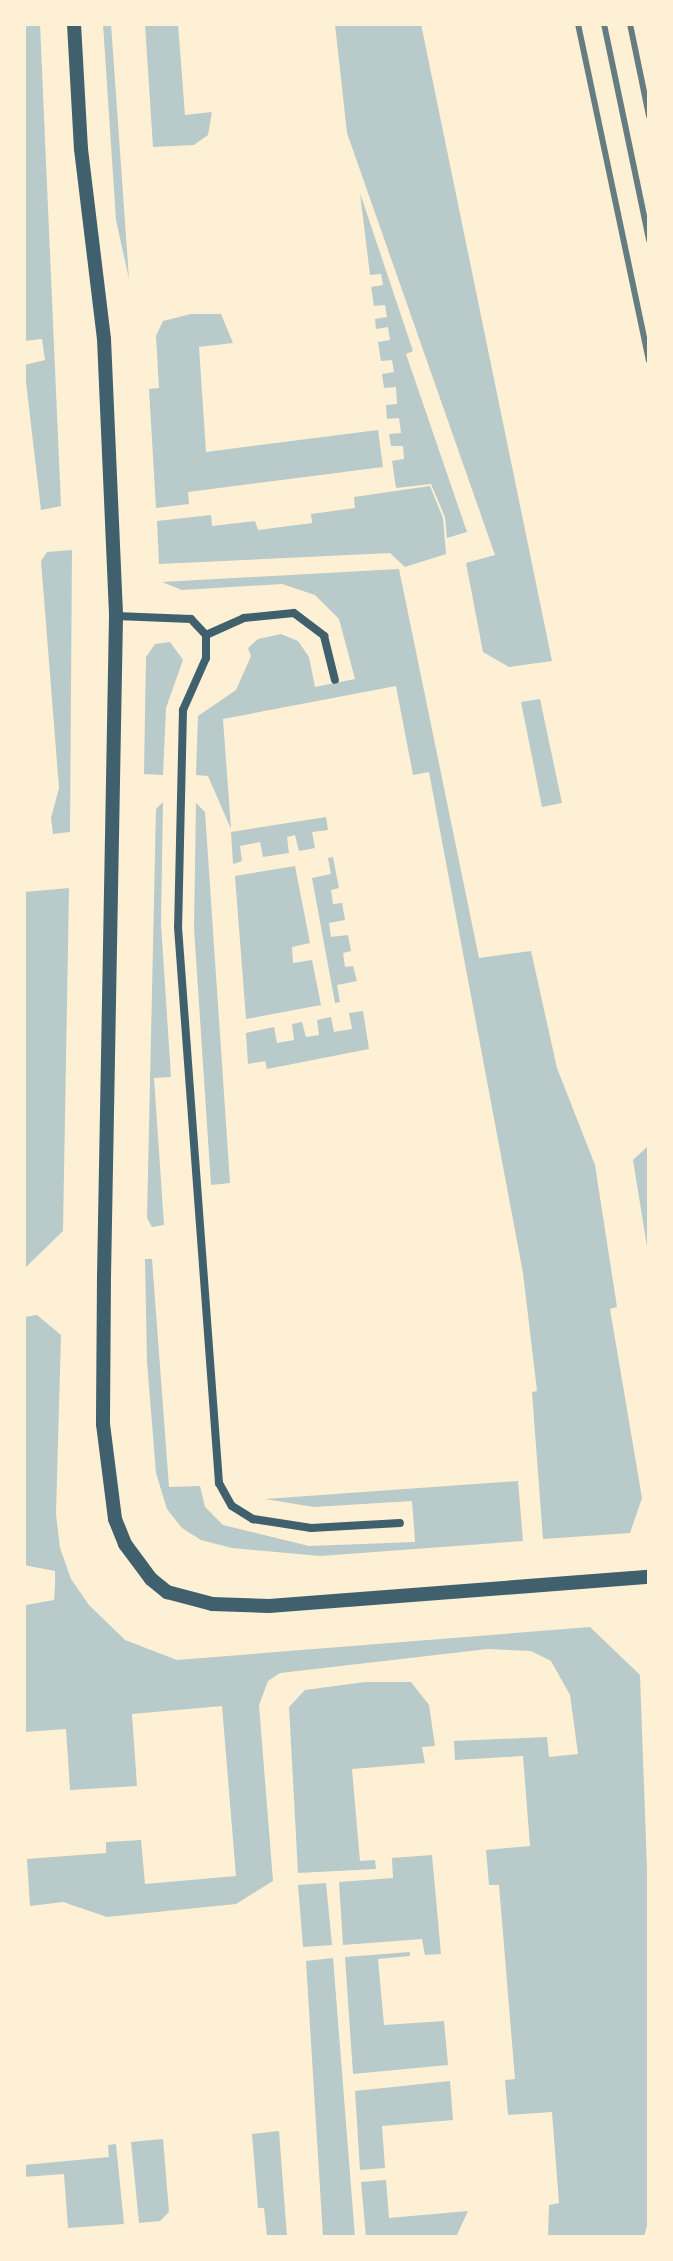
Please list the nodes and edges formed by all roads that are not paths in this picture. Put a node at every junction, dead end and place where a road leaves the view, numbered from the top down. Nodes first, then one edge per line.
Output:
1 (74, 24) edge
2 (116, 616) junction
3 (206, 635) junction
4 (335, 680) dead end
5 (400, 1523) dead end
6 (649, 1577) edge

1 - 2 street
2 - 3 street
2 - 6 street
3 - 4 street
3 - 5 street

